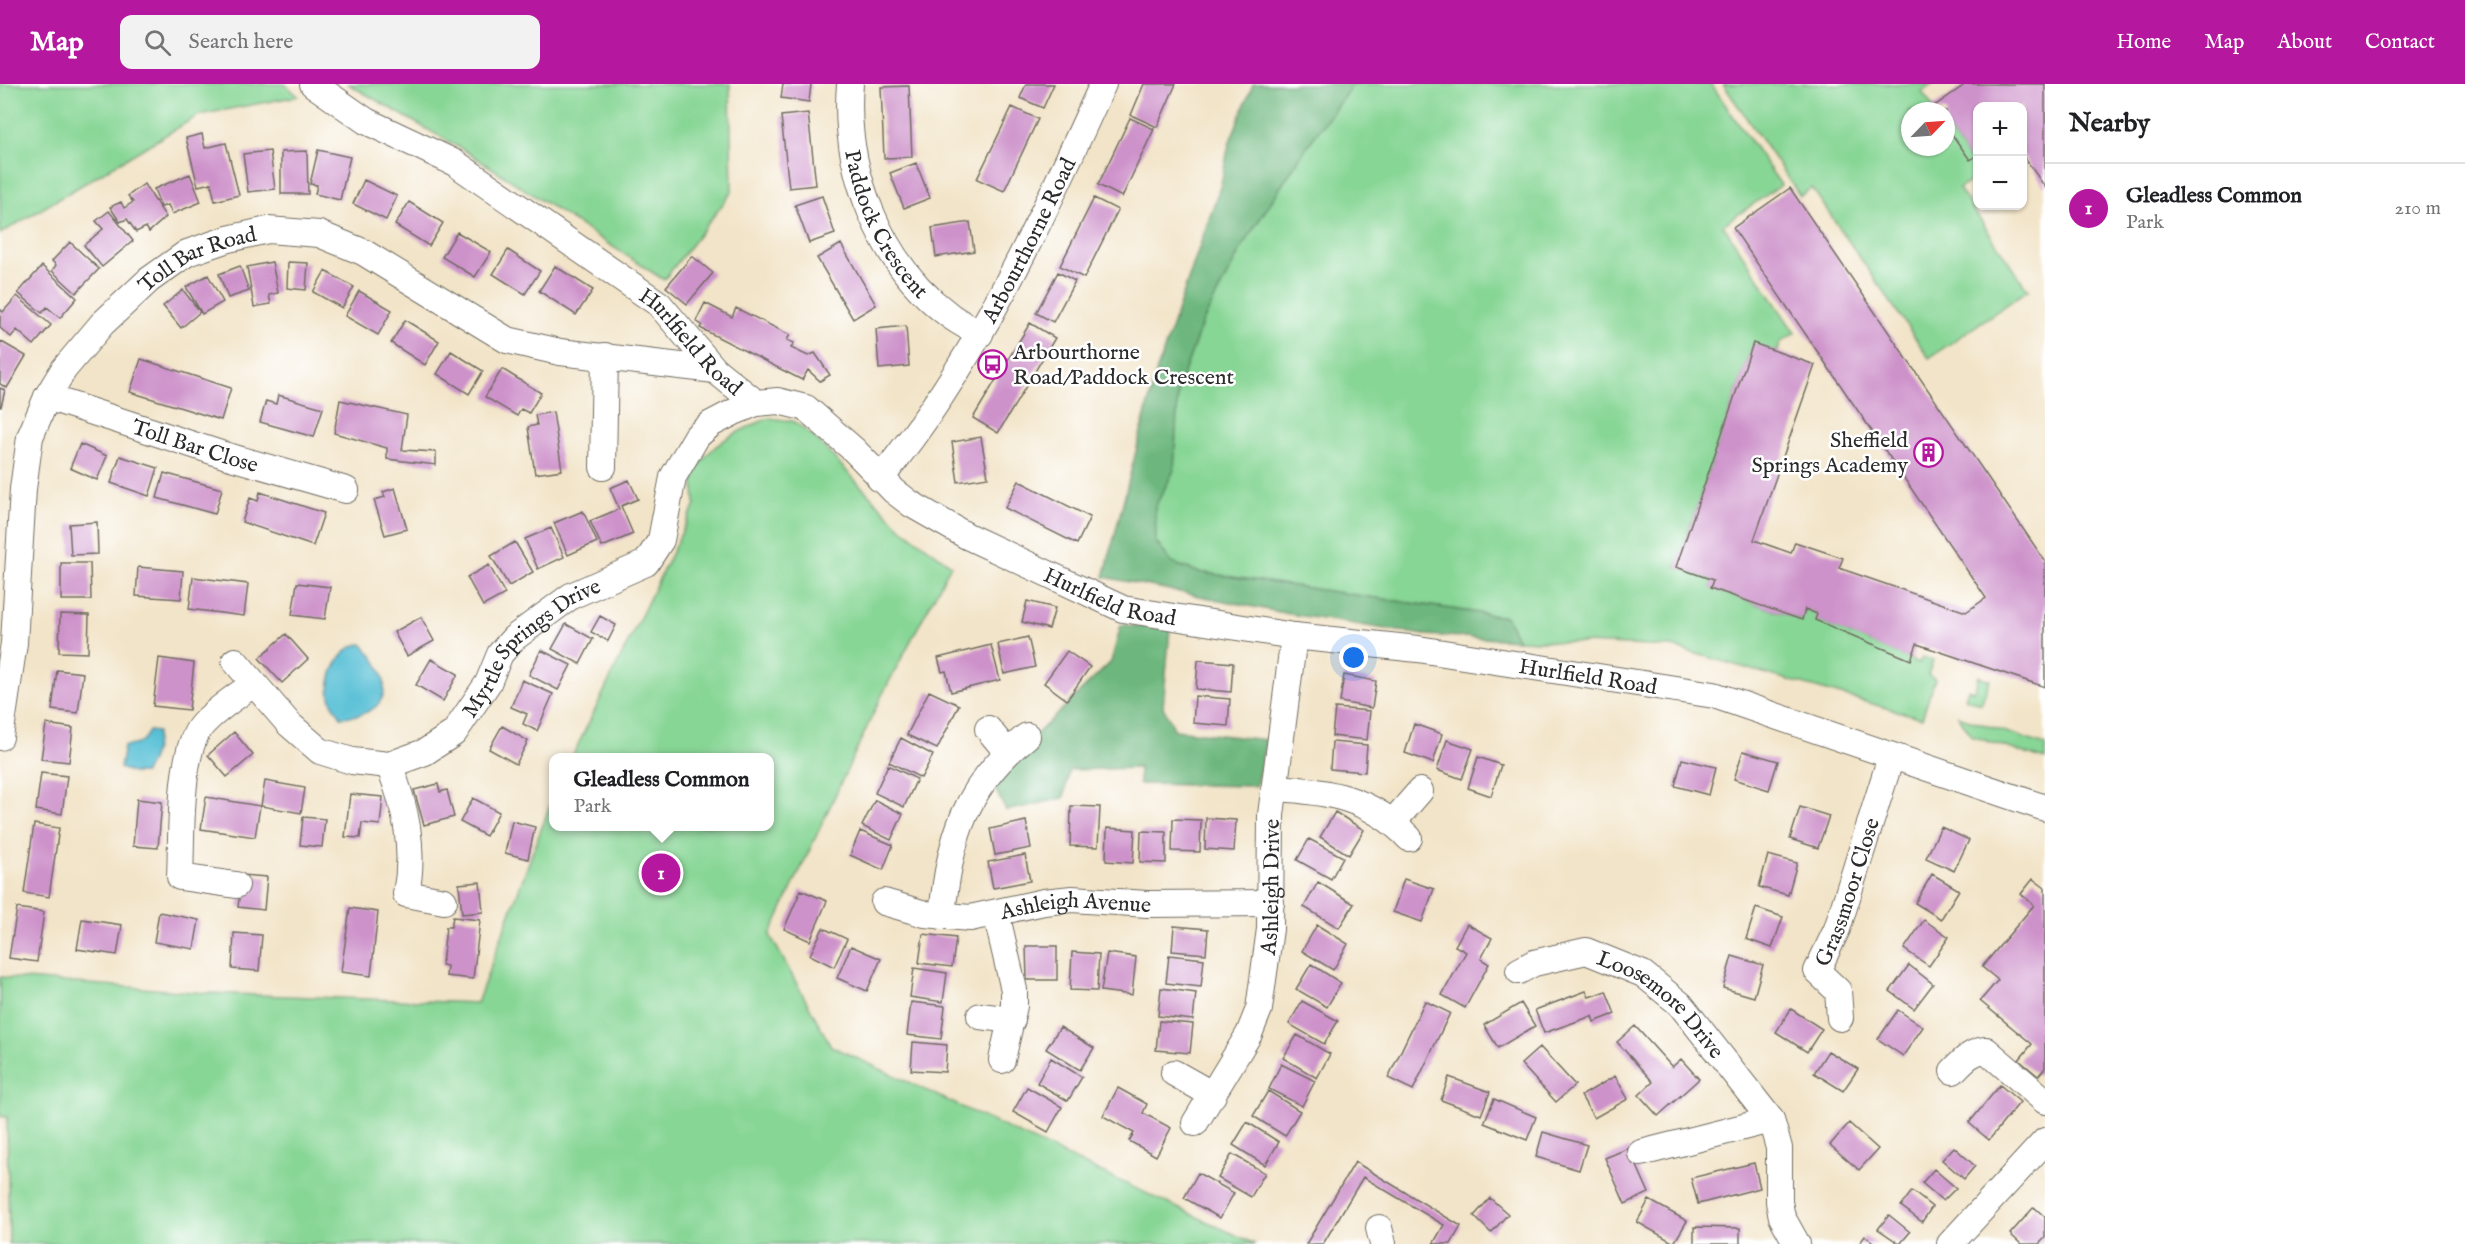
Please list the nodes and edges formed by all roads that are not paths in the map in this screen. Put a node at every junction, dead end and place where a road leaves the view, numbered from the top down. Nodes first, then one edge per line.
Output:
1 (313, 84) edge
2 (850, 84) edge
3 (1103, 84) edge
4 (980, 334) junction
5 (605, 356) junction
6 (715, 370) junction
7 (46, 398) junction
8 (756, 403) junction
9 (603, 467) dead end
10 (880, 479) junction
11 (11, 487) edge
12 (346, 490) dead end
13 (1294, 636) junction
14 (235, 661) dead end
15 (253, 684) junction
16 (987, 729) dead end
17 (1027, 736) dead end
18 (0, 737) edge
19 (1007, 752) junction
20 (1891, 757) junction
21 (389, 765) junction
22 (1275, 788) junction
23 (1420, 791) dead end
24 (2045, 808) edge
25 (236, 885) dead end
26 (444, 901) dead end
27 (884, 902) dead end
28 (1271, 903) junction
29 (996, 913) junction
30 (942, 916) junction
31 (1519, 971) dead end
32 (980, 1016) dead end
33 (1840, 1018) dead end
34 (1011, 1020) junction
35 (1002, 1060) dead end
36 (1953, 1071) dead end
37 (1174, 1073) dead end
38 (1213, 1095) junction
39 (2044, 1098) edge
40 (1771, 1120) junction
41 (1196, 1123) dead end
42 (2045, 1141) edge
43 (1641, 1153) dead end
44 (1797, 1244) edge
45 (1950, 1244) edge

1 - 6 street, Hurlfield Road
2 - 4 street, Paddock Crescent
3 - 4 street, Arbourthorne Road
4 - 10 street, Arbourthorne Road
5 - 6 street, Toll Bar Road
5 - 7 street, Toll Bar Road
5 - 9 street
6 - 8 street, Hurlfield Road
7 - 11 street, Toll Bar Road
7 - 12 street, Toll Bar Close
8 - 10 street, Hurlfield Road
8 - 21 street, Myrtle Springs Drive
10 - 13 street, Hurlfield Road
11 - 18 street, Toll Bar Road
13 - 20 street, Hurlfield Road
13 - 22 street, Ashleigh Drive
14 - 15 street, Myrtle Springs Drive
15 - 21 street, Myrtle Springs Drive
15 - 25 street
16 - 19 street
17 - 19 street
19 - 30 street
20 - 24 street, Hurlfield Road
20 - 33 street, Grassmoor Close
21 - 26 street
22 - 23 street
22 - 28 street, Ashleigh Drive
27 - 30 street, Ashleigh Avenue
28 - 29 street, Ashleigh Avenue
28 - 38 street, Ashleigh Drive
29 - 30 street, Ashleigh Avenue
29 - 34 street
31 - 40 street, Loosemore Drive
32 - 34 street
34 - 35 street
36 - 39 street
37 - 38 street
38 - 41 street, Ashleigh Drive
40 - 43 street
40 - 44 street, Loosemore Drive
42 - 45 street

